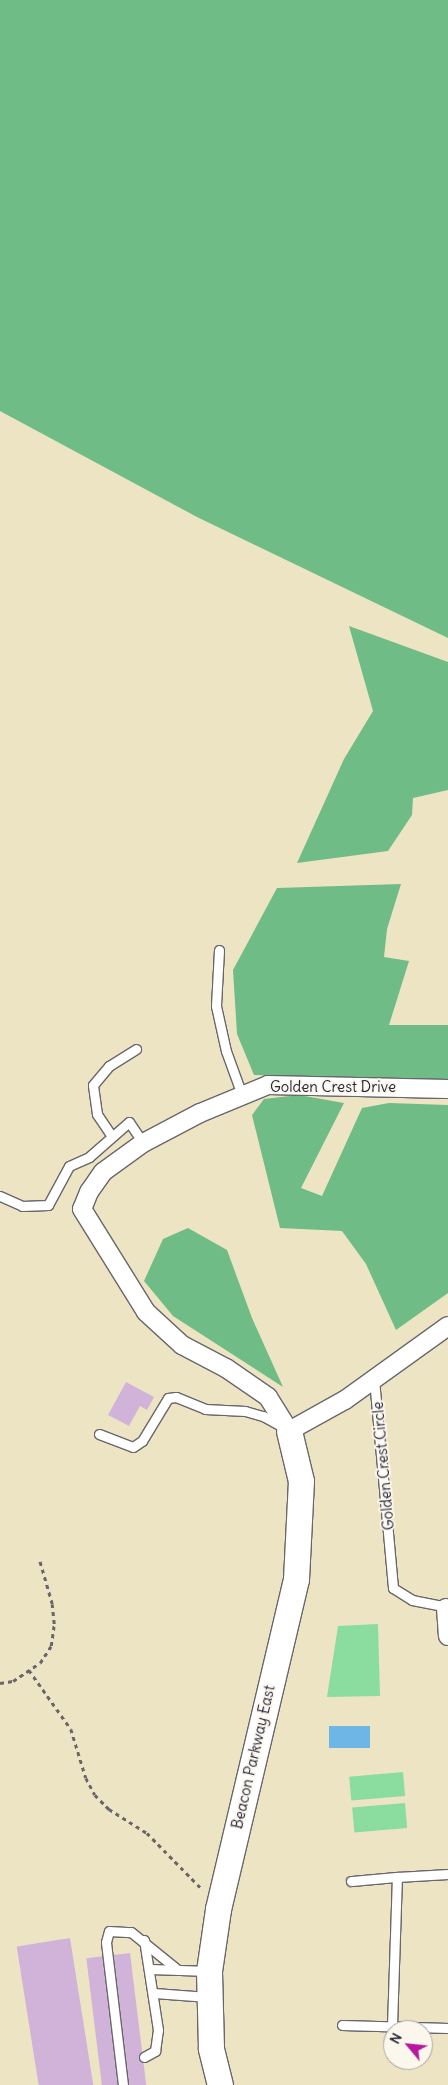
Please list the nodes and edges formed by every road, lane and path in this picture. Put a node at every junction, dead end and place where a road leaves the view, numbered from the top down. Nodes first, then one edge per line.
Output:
1 (219, 950) dead end
2 (136, 1049) dead end
3 (448, 1089) edge
4 (242, 1095) junction
5 (111, 1135) junction
6 (143, 1143) junction
7 (0, 1196) edge
8 (448, 1326) edge
9 (374, 1379) junction
10 (289, 1431) junction
11 (99, 1434) dead end
12 (39, 1559) dead end
13 (447, 1608) edge
14 (448, 1636) edge
15 (29, 1670) junction
16 (0, 1683) edge
17 (448, 1874) edge
18 (397, 1877) junction
19 (351, 1881) dead end
20 (218, 1909) junction
21 (144, 1940) junction
22 (150, 1968) junction
23 (178, 1970) junction
24 (209, 1971) junction
25 (154, 1993) junction
26 (210, 1997) junction
27 (392, 2020) edge
28 (342, 2025) dead end
29 (383, 2026) edge
30 (433, 2027) edge
31 (448, 2028) edge
32 (144, 2057) dead end
33 (123, 2085) edge
34 (220, 2085) edge

1 - 4 lane
2 - 5 lane
3 - 4 street, Golden Crest Drive
4 - 6 street, Golden Crest Drive
5 - 6 lane
5 - 7 lane
6 - 10 street, Golden Crest Drive
8 - 9 street
9 - 10 street
9 - 13 lane, Golden Crest Circle
10 - 11 lane
10 - 20 street, Beacon Parkway East
12 - 15 path
13 - 14 street, Golden Crest Circle
15 - 16 path
15 - 20 path
17 - 18 lane
18 - 19 lane
18 - 27 lane
20 - 24 street, Beacon Parkway East
21 - 22 lane
21 - 23 lane
21 - 33 lane
22 - 23 lane
22 - 25 lane
23 - 24 lane
24 - 26 street, Beacon Parkway East
25 - 26 lane
25 - 32 lane
26 - 34 street, Beacon Parkway East
28 - 29 lane
30 - 31 lane

